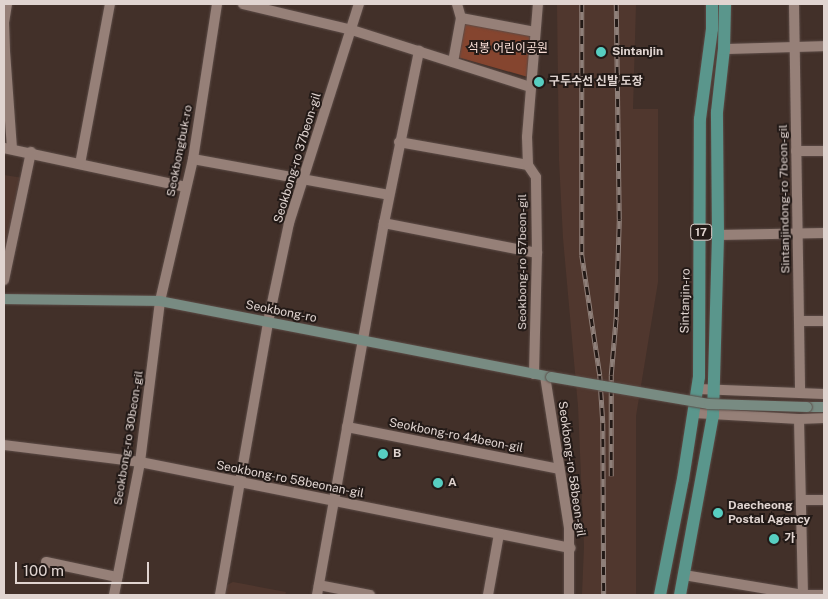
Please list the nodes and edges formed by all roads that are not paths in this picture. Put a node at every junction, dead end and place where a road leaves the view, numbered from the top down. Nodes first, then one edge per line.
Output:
1 (7, 4) edge
2 (110, 4) edge
3 (217, 4) edge
4 (243, 4) edge
5 (359, 4) edge
6 (457, 4) edge
7 (538, 4) edge
8 (712, 4) edge
9 (725, 4) edge
10 (794, 4) edge
11 (461, 18) junction
12 (352, 30) junction
13 (536, 32) junction
14 (824, 46) edge
15 (795, 47) junction
16 (724, 49) junction
17 (419, 51) junction
18 (453, 62) junction
19 (531, 87) junction
20 (399, 142) junction
21 (8, 148) edge
22 (796, 151) junction
23 (824, 151) edge
24 (31, 152) junction
25 (193, 159) junction
26 (80, 164) junction
27 (528, 165) junction
28 (303, 180) junction
29 (186, 187) junction
30 (389, 195) junction
31 (384, 223) junction
32 (824, 233) edge
33 (799, 234) junction
34 (718, 235) junction
35 (538, 253) junction
36 (4, 280) edge
37 (4, 300) edge
38 (160, 301) junction
39 (799, 321) junction
40 (824, 321) edge
41 (268, 322) junction
42 (362, 340) junction
43 (534, 374) junction
44 (548, 377) junction
45 (698, 389) junction
46 (715, 391) junction
47 (800, 393) junction
48 (824, 394) edge
49 (824, 407) edge
50 (694, 413) junction
51 (713, 415) junction
52 (824, 418) edge
53 (799, 419) junction
54 (347, 427) junction
55 (4, 446) edge
56 (140, 462) junction
57 (560, 469) junction
58 (239, 483) junction
59 (680, 492) junction
60 (801, 500) junction
61 (824, 500) edge
62 (334, 502) junction
63 (693, 524) junction
64 (499, 534) junction
65 (570, 548) junction
66 (46, 562) dead end
67 (684, 575) junction
68 (117, 577) junction
69 (318, 590) edge
70 (114, 595) edge
71 (220, 595) edge
72 (370, 595) edge
73 (488, 595) edge
74 (569, 595) edge
75 (660, 595) edge
76 (680, 595) edge
77 (803, 595) edge
78 (824, 595) edge

1 - 21 street
2 - 26 street
3 - 25 street, Seokbongbuk-ro
4 - 12 street
5 - 12 street, Seokbong-ro 37beon-gil
6 - 11 street
7 - 13 street, Seokbong-ro 57beon-gil
8 - 45 main road, Sintanjin-ro / 17
9 - 16 main road, 17
10 - 15 street, Sintanjindong-ro 7beon-gil
11 - 13 street
11 - 18 street
12 - 17 street
12 - 28 street, Seokbong-ro 37beon-gil
13 - 19 street, Seokbong-ro 57beon-gil
14 - 15 street
15 - 16 street
15 - 22 street, Sintanjindong-ro 7beon-gil
16 - 34 main road, 17
17 - 18 street
17 - 20 street
18 - 19 street
19 - 27 street, Seokbong-ro 57beon-gil
20 - 27 street
20 - 30 street
21 - 24 street
22 - 23 street
22 - 33 street, Sintanjindong-ro 7beon-gil
24 - 26 street
24 - 36 street
25 - 28 street
25 - 29 street, Seokbongbuk-ro
26 - 29 street
27 - 35 street, Seokbong-ro 57beon-gil
28 - 30 street
28 - 41 street, Seokbong-ro 37beon-gil
29 - 38 street, Seokbongbuk-ro
30 - 31 street
31 - 35 street
31 - 42 street
32 - 33 street
33 - 34 street
33 - 39 street, Sintanjindong-ro 7beon-gil
34 - 46 main road, 17
35 - 43 street, Seokbong-ro 57beon-gil
37 - 38 main road, Seokbong-ro
38 - 41 main road, Seokbong-ro
38 - 56 street, Seokbong-ro 30beon-gil
39 - 40 street
39 - 47 street, Sintanjindong-ro 7beon-gil
41 - 42 main road, Seokbong-ro
41 - 58 street, Seokbong-ro 37beon-gil
42 - 43 main road, Seokbong-ro
42 - 54 street
43 - 44 main road, Seokbong-ro
44 - 49 main road, Seokbong-ro, bridge
44 - 57 street, Seokbong-ro 58beon-gil
45 - 46 street
45 - 50 main road, Sintanjin-ro / 17
46 - 47 street
46 - 51 main road, 17
47 - 48 street
50 - 51 street
50 - 59 main road, Sintanjin-ro / 17
51 - 53 street
51 - 63 main road, 17
52 - 53 street
53 - 60 street
54 - 57 street, Seokbong-ro 44beon-gil
54 - 62 street
55 - 56 street, Seokbong-ro 58beonan-gil
56 - 58 street, Seokbong-ro 58beonan-gil
56 - 68 street, Seokbong-ro 30beon-gil
57 - 65 street, Seokbong-ro 58beon-gil
58 - 62 street, Seokbong-ro 58beonan-gil
58 - 71 street, Seokbong-ro 37beon-gil
59 - 63 main road
59 - 75 main road, Sintanjin-ro / 17
60 - 61 street
60 - 77 street
62 - 64 street, Seokbong-ro 58beonan-gil
62 - 69 street
63 - 67 main road, 17
64 - 65 street, Seokbong-ro 58beonan-gil
64 - 73 street
65 - 74 street, Seokbong-ro 58beon-gil
66 - 68 street
67 - 76 main road, 17
67 - 77 street
68 - 70 street, Seokbong-ro 30beon-gil
69 - 72 street
77 - 78 street

